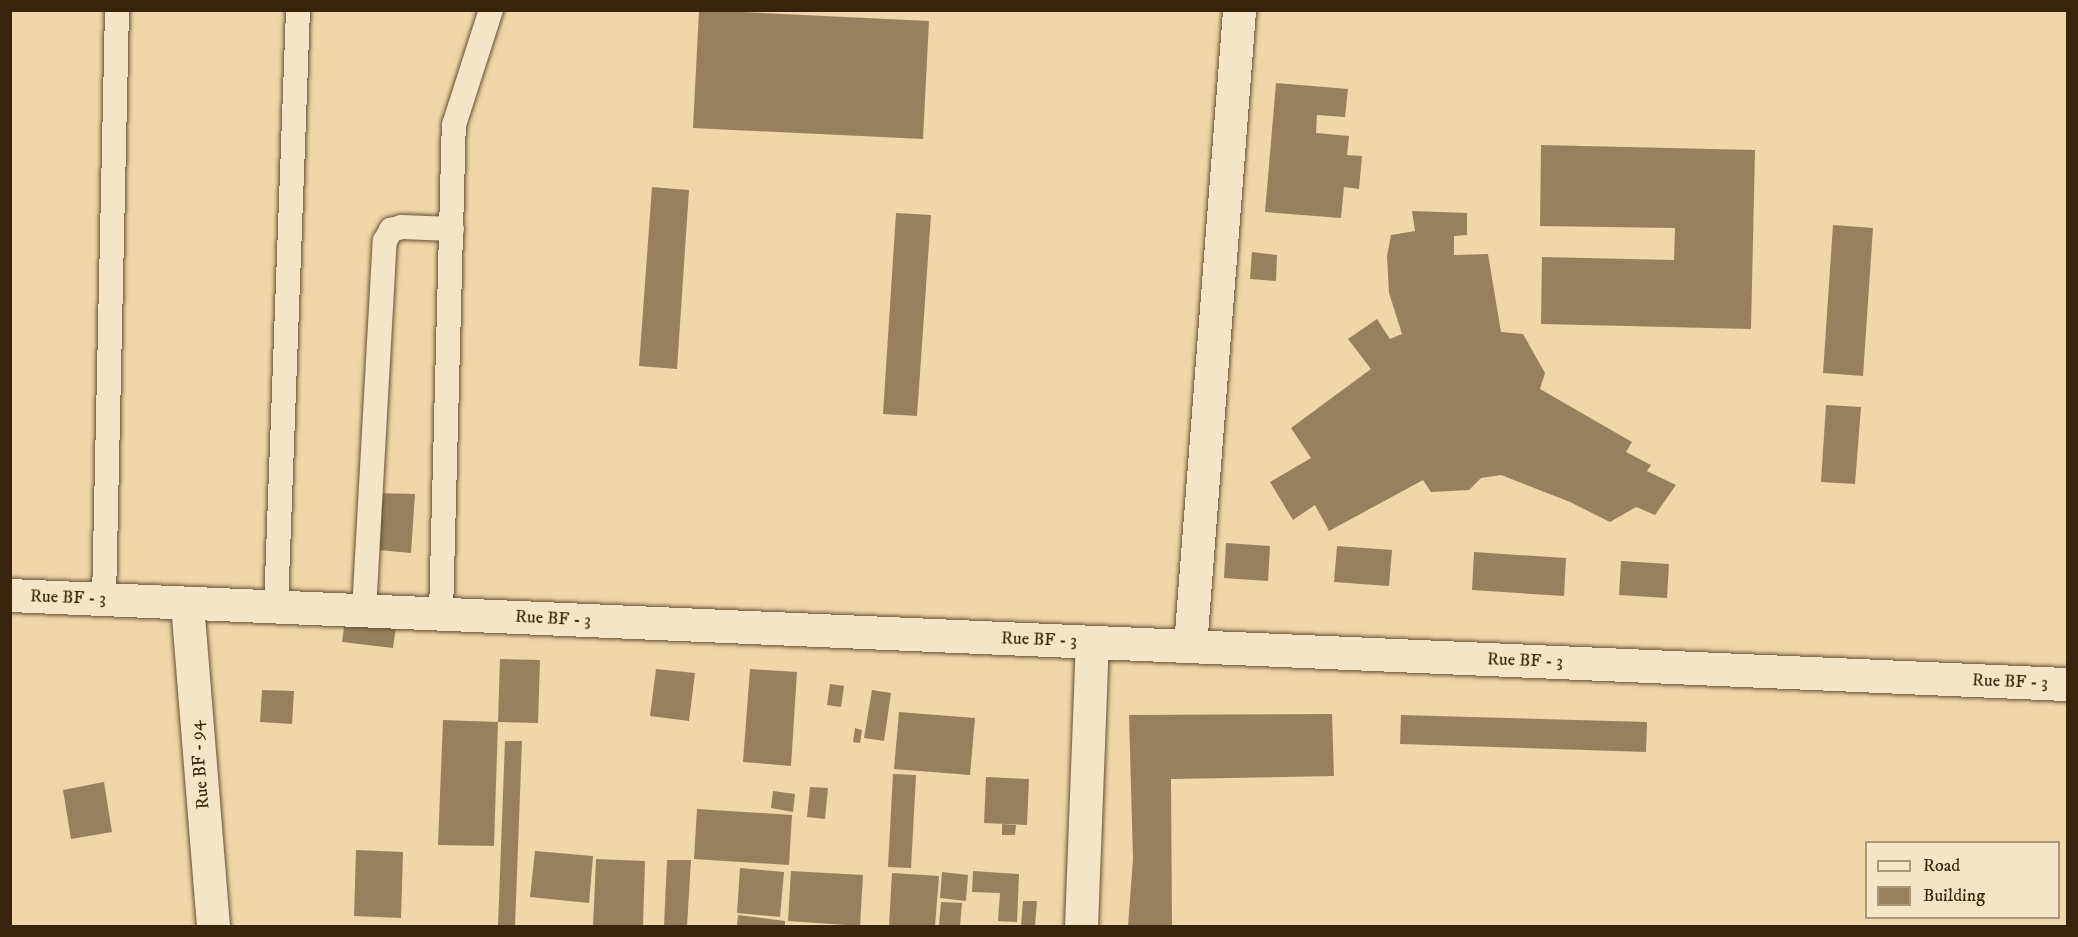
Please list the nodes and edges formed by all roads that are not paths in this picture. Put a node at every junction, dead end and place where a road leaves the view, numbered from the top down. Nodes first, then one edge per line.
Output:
1 (117, 10) edge
2 (298, 10) edge
3 (491, 10) edge
4 (1239, 10) edge
5 (452, 230) junction
6 (10, 596) edge
7 (104, 600) junction
8 (187, 603) junction
9 (276, 607) junction
10 (364, 611) junction
11 (441, 614) junction
12 (1092, 642) junction
13 (1190, 646) junction
14 (2067, 684) edge
15 (213, 927) edge
16 (1081, 927) edge

1 - 7 lane
2 - 9 lane
3 - 5 lane
4 - 13 street
5 - 10 lane
5 - 11 lane
6 - 7 street, Rue BF - 3
7 - 8 street, Rue BF - 3
8 - 9 street, Rue BF - 3
8 - 15 street, Rue BF - 94
9 - 10 street, Rue BF - 3
10 - 11 street, Rue BF - 3
11 - 12 street, Rue BF - 3
12 - 13 street, Rue BF - 3
12 - 16 street
13 - 14 street, Rue BF - 3

